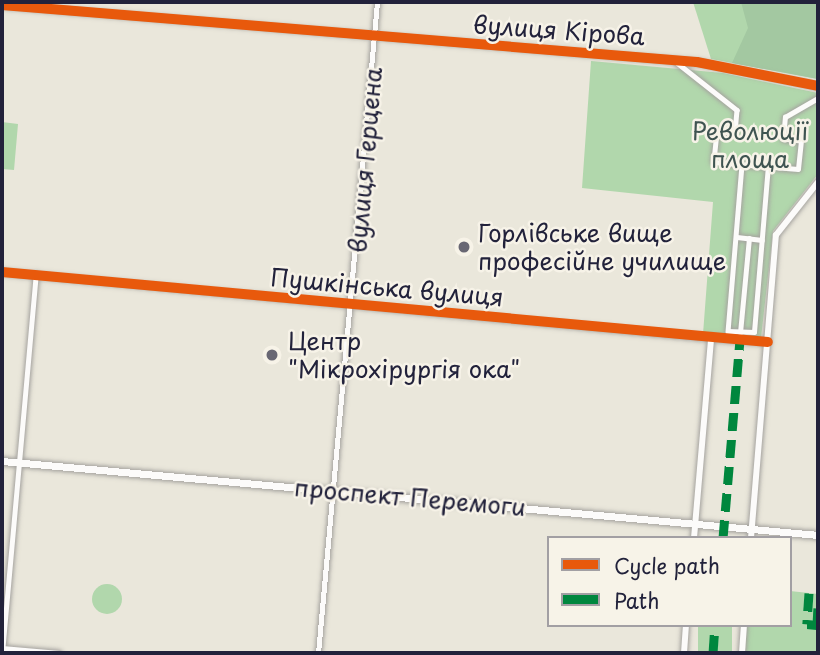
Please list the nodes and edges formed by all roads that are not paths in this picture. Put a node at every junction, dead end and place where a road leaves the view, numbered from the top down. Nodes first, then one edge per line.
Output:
1 (377, 2) edge
2 (2, 5) edge
3 (375, 38) junction
4 (674, 60) junction
5 (818, 86) edge
6 (818, 98) edge
7 (742, 164) junction
8 (768, 167) junction
9 (818, 182) edge
10 (737, 237) junction
11 (749, 238) junction
12 (762, 240) junction
13 (2, 272) edge
14 (36, 275) junction
15 (353, 306) junction
16 (740, 332) junction
17 (711, 338) junction
18 (740, 340) junction
19 (768, 342) junction
20 (2, 461) edge
21 (20, 463) junction
22 (335, 490) junction
23 (695, 524) junction
24 (752, 533) edge
25 (818, 535) edge
26 (694, 536) edge
27 (686, 627) edge
28 (744, 627) edge
29 (2, 650) edge
30 (59, 653) edge
31 (318, 653) edge
32 (684, 653) edge
33 (742, 653) edge

1 - 3 street, вулиця Герцена
2 - 3 street, вулиця Кірова
3 - 4 street, вулиця Кірова
3 - 15 street, вулиця Герцена
4 - 5 street, вулиця Кірова
4 - 7 street
6 - 8 street
7 - 8 street
7 - 10 street
8 - 12 street
9 - 19 street
10 - 11 street
10 - 16 street
11 - 12 street
11 - 16 street
12 - 16 street
13 - 14 street, Пушкінська вулиця
14 - 15 street, Пушкінська вулиця
14 - 21 street
15 - 17 street, Пушкінська вулиця
15 - 22 street, вулиця Герцена
16 - 18 street
17 - 18 street, Пушкінська вулиця
17 - 23 street
18 - 19 street, Пушкінська вулиця
19 - 24 street
20 - 21 main road, проспект Перемоги
21 - 22 main road, проспект Перемоги
21 - 29 street
22 - 23 main road, проспект Перемоги
22 - 31 street, вулиця Герцена
23 - 24 main road, проспект Перемоги
23 - 26 street
24 - 25 main road, проспект Перемоги
27 - 32 street
28 - 33 street
29 - 30 street

